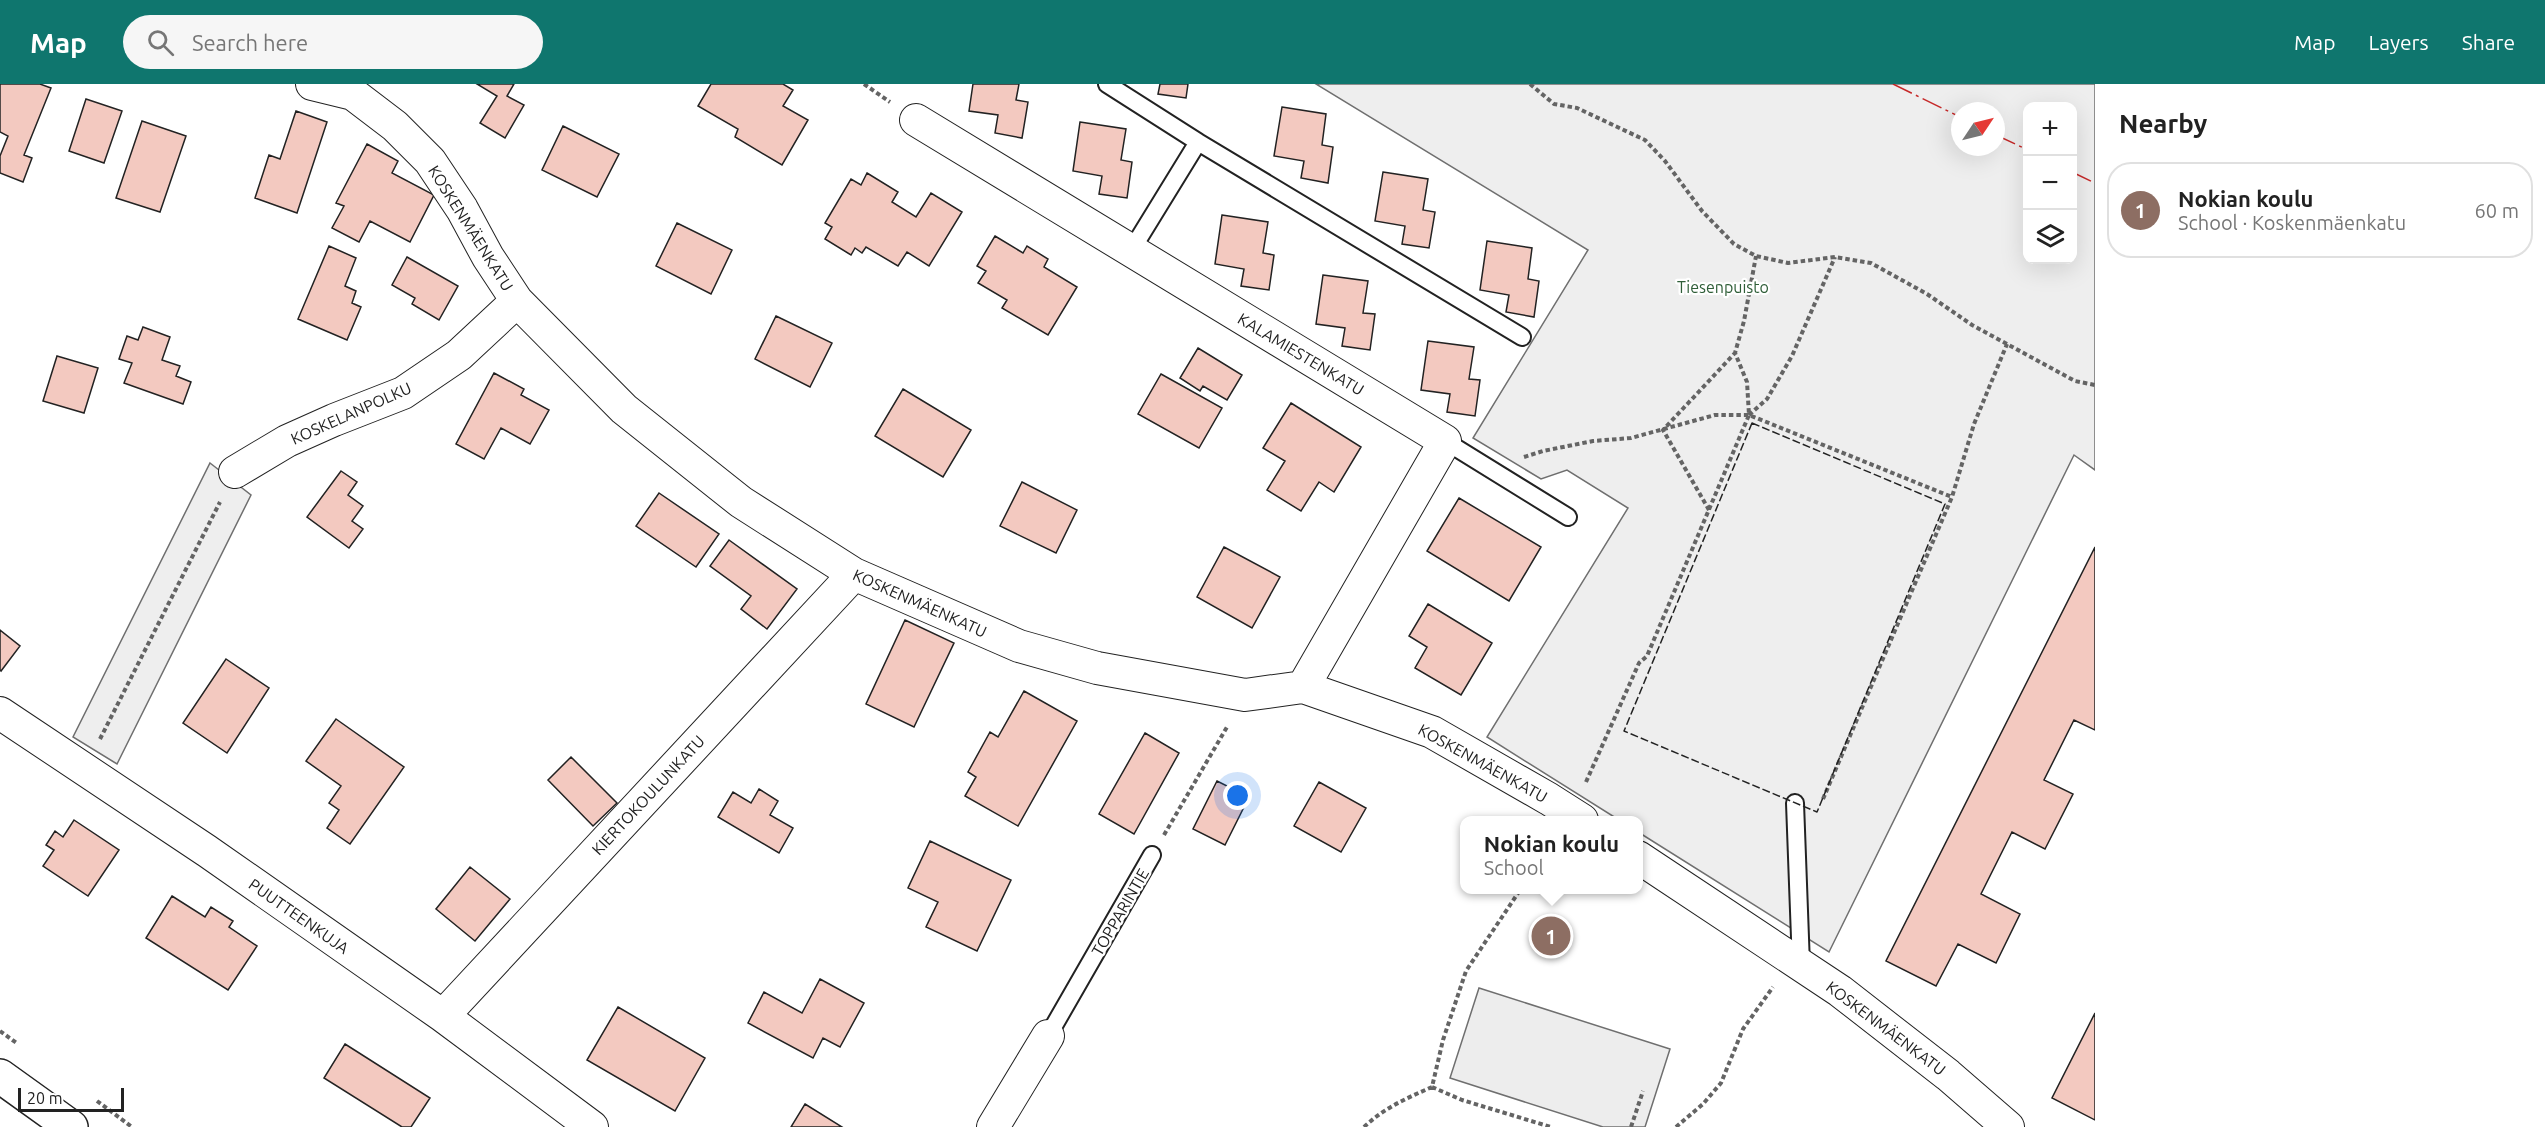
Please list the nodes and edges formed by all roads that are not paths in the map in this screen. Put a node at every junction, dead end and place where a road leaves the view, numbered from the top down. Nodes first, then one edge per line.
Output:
1 (312, 84) edge
2 (1107, 84) edge
3 (356, 89) edge
4 (916, 120) dead end
5 (1198, 142) junction
6 (1131, 251) junction
7 (517, 301) junction
8 (1522, 338) dead end
9 (1444, 441) junction
10 (235, 472) road end
11 (1568, 517) dead end
12 (854, 574) junction
13 (1303, 687) junction
14 (0, 712) edge
15 (1795, 803) dead end
16 (1575, 816) edge
17 (1152, 855) road end
18 (1643, 860) edge
19 (1797, 962) junction
20 (442, 1016) junction
21 (1048, 1036) joint
22 (0, 1076) edge
23 (71, 1127) edge
24 (592, 1127) edge
25 (993, 1127) edge
26 (2008, 1127) edge

1 - 3 street, KOSKENMÄENKATU
2 - 5 lane
3 - 7 street, KOSKENMÄENKATU
4 - 6 street, KALAMIESTENKATU
5 - 6 lane
5 - 8 lane
6 - 9 street, KALAMIESTENKATU
7 - 10 street, KOSKELANPOLKU
7 - 12 street, KOSKENMÄENKATU
9 - 11 lane
9 - 13 street
12 - 13 street, KOSKENMÄENKATU
12 - 20 street, KIERTOKOULUNKATU
13 - 16 street, KOSKENMÄENKATU
14 - 20 street, PUUTTEENKUJA
15 - 19 lane
17 - 21 lane, TOPPARINTIE
18 - 19 street, KOSKENMÄENKATU
19 - 26 street, KOSKENMÄENKATU
20 - 24 street, PUUTTEENKUJA
21 - 25 street, TOPPARINTIE
22 - 23 main road

